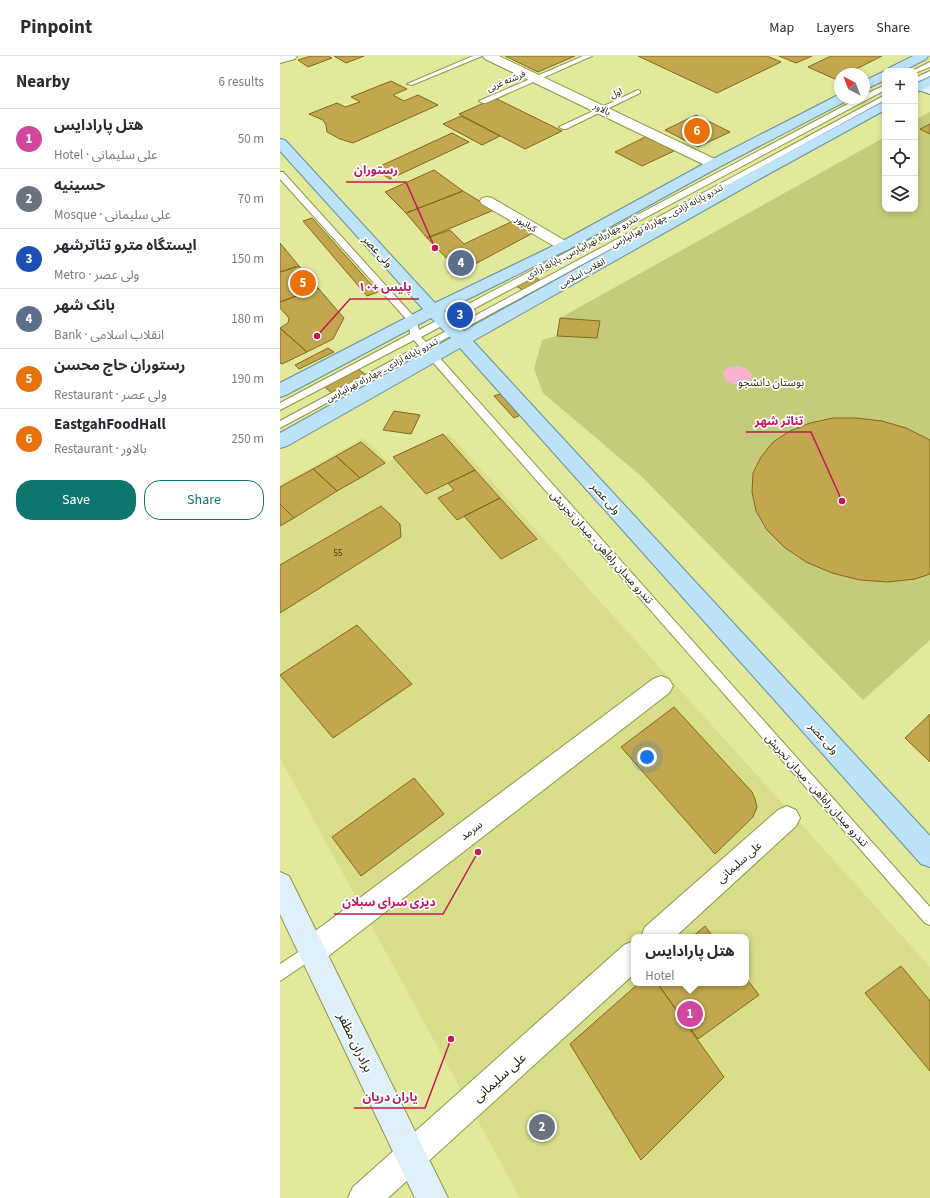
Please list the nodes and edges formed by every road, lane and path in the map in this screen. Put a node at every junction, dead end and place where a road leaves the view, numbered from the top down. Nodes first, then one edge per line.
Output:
1 (291, 56) edge
2 (479, 56) edge
3 (490, 56) edge
4 (589, 56) edge
5 (922, 56) edge
6 (280, 59) edge
7 (930, 64) edge
8 (899, 68) edge
9 (918, 70) edge
10 (930, 73) edge
11 (882, 77) edge
12 (537, 78) junction
13 (870, 83) edge
14 (410, 84) dead end
15 (922, 85) edge
16 (882, 89) edge
17 (638, 92) dead end
18 (882, 99) edge
19 (483, 101) dead end
20 (834, 102) edge
21 (882, 107) edge
22 (602, 109) junction
23 (563, 127) dead end
24 (280, 143) edge
25 (714, 164) junction
26 (280, 174) edge
27 (488, 201) dead end
28 (564, 246) junction
29 (448, 326) junction
30 (414, 328) junction
31 (429, 352) junction
32 (280, 391) edge
33 (280, 408) edge
34 (280, 425) edge
35 (280, 441) edge
36 (661, 686) dead end
37 (787, 818) dead end
38 (930, 855) edge
39 (280, 885) edge
40 (930, 918) edge
41 (658, 934) edge
42 (312, 951) junction
43 (631, 959) edge
44 (280, 973) edge
45 (411, 1156) junction
46 (364, 1198) edge
47 (432, 1198) edge

1 - 6 street
2 - 14 lane
3 - 12 street, بالاور
4 - 12 lane, فرشته غربی
5 - 8 main road
7 - 9 lane
10 - 15 lane
11 - 13 main road
12 - 19 lane, فرشته غربی
12 - 22 street, بالاور
16 - 29 lane, تندرو چهارراه تهرانپارس ـ پایانه آزادی
17 - 22 lane, اول
18 - 29 lane, تندرو پایانه آزادی ـ چهارراه تهرانپارس
20 - 25 main road, انقلاب اسلامی
21 - 29 main road, انقلاب اسلامی
22 - 23 lane, اول
22 - 25 street, بالاور
24 - 29 main road, ولی عصر
25 - 28 main road, انقلاب اسلامی
26 - 30 lane, تندرو میدان راه‌آهن - میدان تجریش
27 - 28 street, کیانپور
28 - 29 main road, انقلاب اسلامی
29 - 30 main road, انقلاب اسلامی
29 - 31 main road, انقلاب اسلامی
29 - 38 main road, ولی عصر
30 - 31 lane, تندرو میدان راه‌آهن - میدان تجریش
30 - 32 main road, انقلاب اسلامی
30 - 33 lane
31 - 34 lane, تندرو پایانه آزادی ـ چهارراه تهرانپارس
31 - 35 main road, انقلاب اسلامی
31 - 40 lane, تندرو میدان راه‌آهن - میدان تجریش
36 - 42 street, سرمد
37 - 41 street, علی سلیمانی
39 - 42 street, برادران مظفر
42 - 44 lane, سرمد
42 - 45 street, برادران مظفر
43 - 45 street, علی سلیمانی
45 - 46 street, علی سلیمانی
45 - 47 street, برادران مظفر

